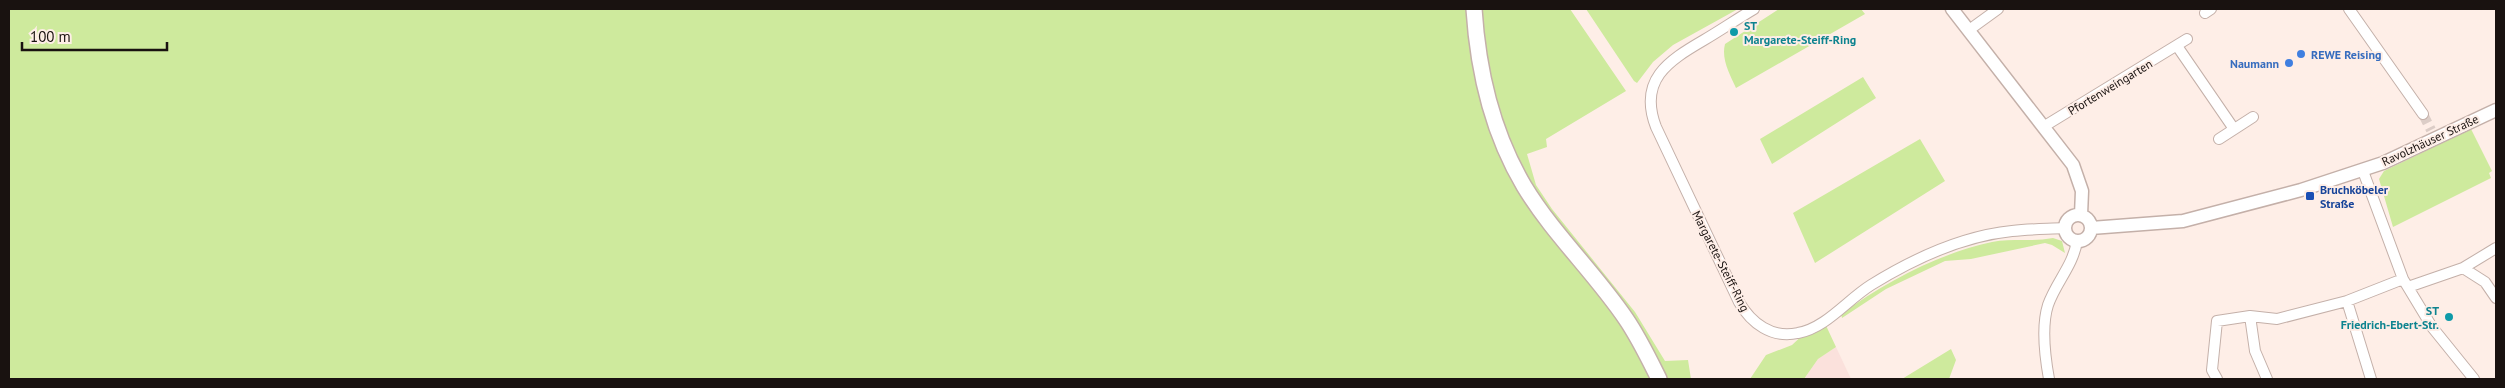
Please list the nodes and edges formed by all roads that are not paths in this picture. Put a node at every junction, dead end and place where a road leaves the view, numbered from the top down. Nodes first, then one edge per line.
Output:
1 (1474, 9) edge
2 (1754, 9) edge
3 (1952, 9) edge
4 (1998, 9) edge
5 (2349, 9) edge
6 (1969, 30) junction
7 (2187, 39) dead end
8 (2177, 46) junction
9 (2496, 110) edge
10 (2423, 114) tunnel mouth
11 (2254, 117) dead end
12 (2043, 127) junction
13 (2234, 129) junction
14 (2219, 140) dead end
15 (2363, 171) junction
16 (2081, 215) junction
17 (2065, 228) junction
18 (2091, 228) junction
19 (2077, 241) junction
20 (2496, 248) edge
21 (2463, 268) junction
22 (2406, 283) junction
23 (2496, 298) edge
24 (2347, 301) junction
25 (2250, 316) junction
26 (1659, 379) edge
27 (2049, 379) edge
28 (2217, 379) edge
29 (2267, 379) edge
30 (2371, 379) edge
31 (2474, 379) edge

1 - 26 main road
2 - 17 street, Margarete-Steiff-Ring
3 - 6 street
4 - 6 street
5 - 10 street
6 - 12 street
7 - 8 street, Pfortenweingarten
8 - 12 street, Pfortenweingarten
8 - 13 street
9 - 15 street, Ravolzhäuser Straße
11 - 13 street
12 - 16 street
13 - 14 street
15 - 18 street
15 - 22 street
16 - 17 street
16 - 18 street
17 - 19 street
18 - 19 street
19 - 27 street
20 - 21 street
21 - 22 street
21 - 23 street
22 - 24 street
22 - 31 street
24 - 25 street
24 - 30 street
25 - 28 street
25 - 29 street

